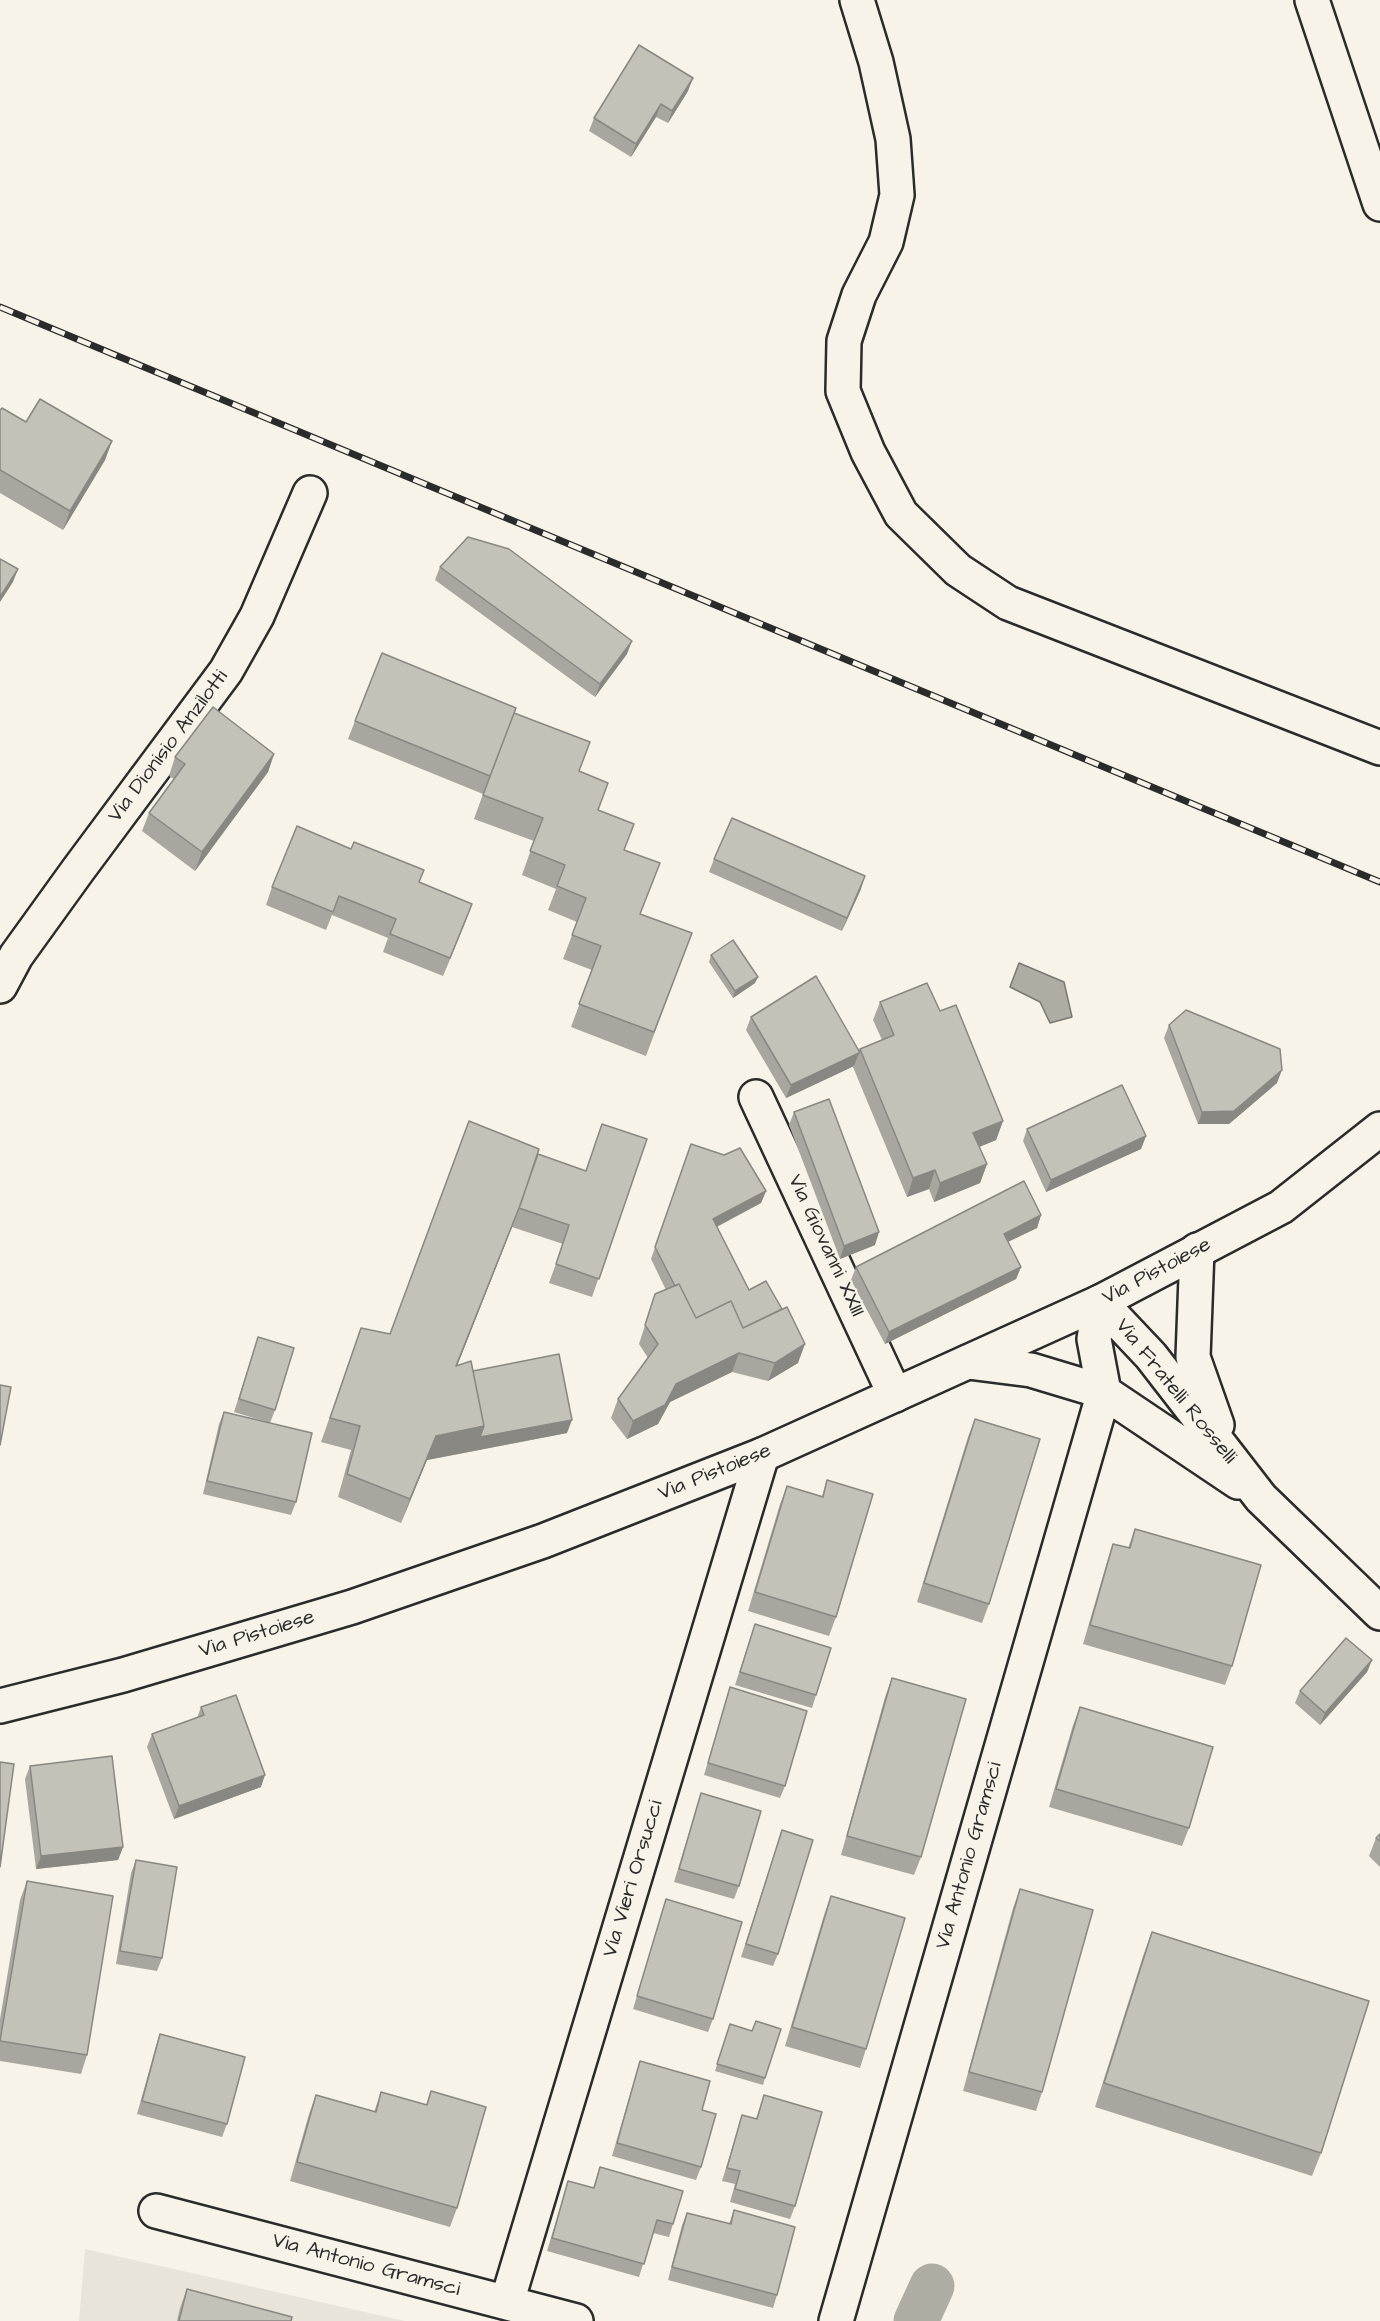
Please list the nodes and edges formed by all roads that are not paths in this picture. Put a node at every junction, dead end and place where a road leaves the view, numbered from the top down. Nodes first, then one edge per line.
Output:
1 (857, 0) edge
2 (1312, 0) edge
3 (1380, 204) edge
4 (310, 493) dead end
5 (1380, 748) edge
6 (0, 986) edge
7 (756, 1097) dead end
8 (1380, 1129) edge
9 (1197, 1250) junction
10 (1100, 1302) junction
11 (968, 1362) junction
12 (1104, 1392) junction
13 (894, 1395) junction
14 (762, 1455) junction
15 (1262, 1498) junction
16 (1380, 1613) edge
17 (0, 1706) edge
18 (156, 2211) dead end
19 (507, 2302) junction
20 (576, 2321) edge
21 (836, 2321) edge

1 - 5 street
2 - 3 street
4 - 6 street, Via Dionisio Anzilotti
7 - 13 street, Via Giovanni XXIII
8 - 9 street, Via Pistoiese
9 - 10 street, Via Pistoiese
9 - 15 street, Via Fratelli Rosselli
10 - 11 street, Via Pistoiese
10 - 12 street, Via Fratelli Rosselli
10 - 15 street, Via Fratelli Rosselli
11 - 12 street, Via Fratelli Rosselli
11 - 13 street, Via Pistoiese
12 - 15 street, Via Fratelli Rosselli
12 - 21 street, Via Antonio Gramsci
13 - 14 street, Via Pistoiese
14 - 17 street, Via Pistoiese
14 - 19 street, Via Vieri Orsucci
15 - 16 street, Via Fratelli Rosselli
18 - 19 street, Via Antonio Gramsci
19 - 20 street, Via Antonio Gramsci

